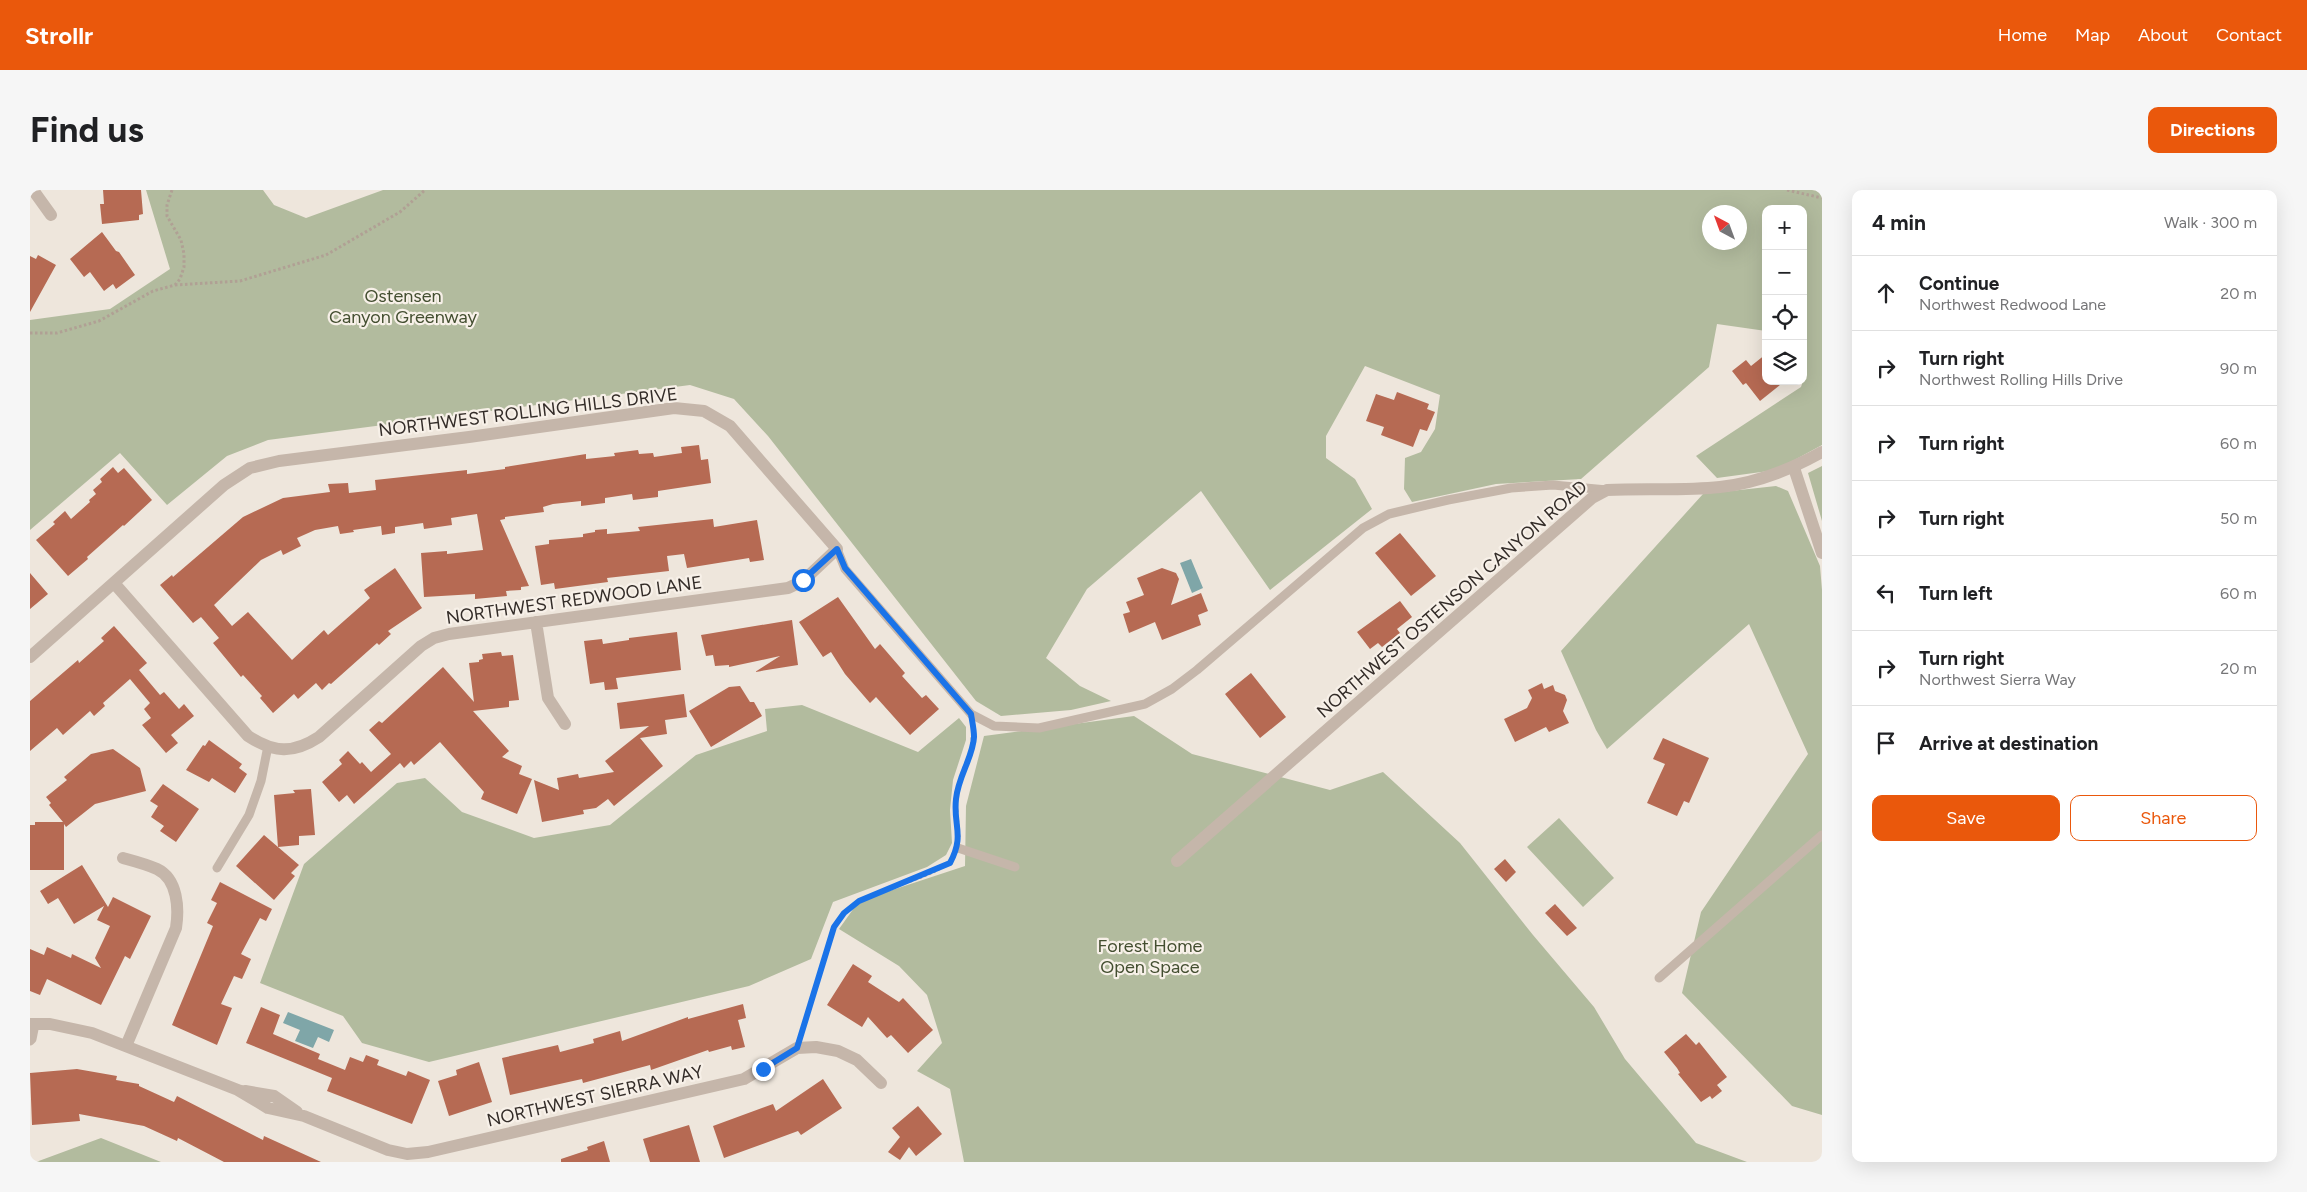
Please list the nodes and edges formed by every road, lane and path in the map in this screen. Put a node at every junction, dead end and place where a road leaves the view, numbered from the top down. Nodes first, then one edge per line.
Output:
1 (32, 190) edge
2 (172, 190) edge
3 (425, 190) edge
4 (1787, 190) edge
5 (1822, 198) edge
6 (52, 215) dead end
7 (175, 285) junction
8 (30, 333) edge
9 (1822, 452) edge
10 (1794, 468) junction
11 (1607, 490) junction
12 (837, 549) junction
13 (1822, 553) edge
14 (114, 582) junction
15 (536, 622) junction
16 (30, 657) edge
17 (971, 714) junction
18 (565, 724) dead end
19 (268, 746) junction
20 (1822, 835) edge
21 (958, 848) junction
22 (123, 858) dead end
23 (1177, 862) dead end
24 (1015, 867) dead end
25 (217, 868) dead end
26 (1659, 978) dead end
27 (33, 1024) edge
28 (30, 1041) edge
29 (126, 1046) junction
30 (797, 1048) junction
31 (881, 1083) dead end
32 (413, 1158) edge

1 - 6 street
2 - 7 path
3 - 7 path
4 - 5 path
7 - 8 path
9 - 10 street, NORTHWEST OSTENSON CANYON ROAD
10 - 11 street, NORTHWEST OSTENSON CANYON ROAD
10 - 13 street
11 - 17 lane, NORTHWEST ROLLING HILLS DRIVE
11 - 23 street, NORTHWEST OSTENSON CANYON ROAD
12 - 14 street, NORTHWEST ROLLING HILLS DRIVE
12 - 15 street, NORTHWEST REDWOOD LANE
12 - 17 lane, NORTHWEST ROLLING HILLS DRIVE
14 - 16 street, NORTHWEST ROLLING HILLS DRIVE
14 - 19 street, NORTHWEST REDWOOD LANE
15 - 18 street
15 - 19 street, NORTHWEST REDWOOD LANE
17 - 21 path
19 - 25 lane
20 - 26 lane
21 - 24 lane
21 - 30 path
22 - 29 street
27 - 28 lane
27 - 29 street, NORTHWEST SIERRA WAY
29 - 32 street, NORTHWEST SIERRA WAY
30 - 31 street
30 - 32 street, NORTHWEST SIERRA WAY

